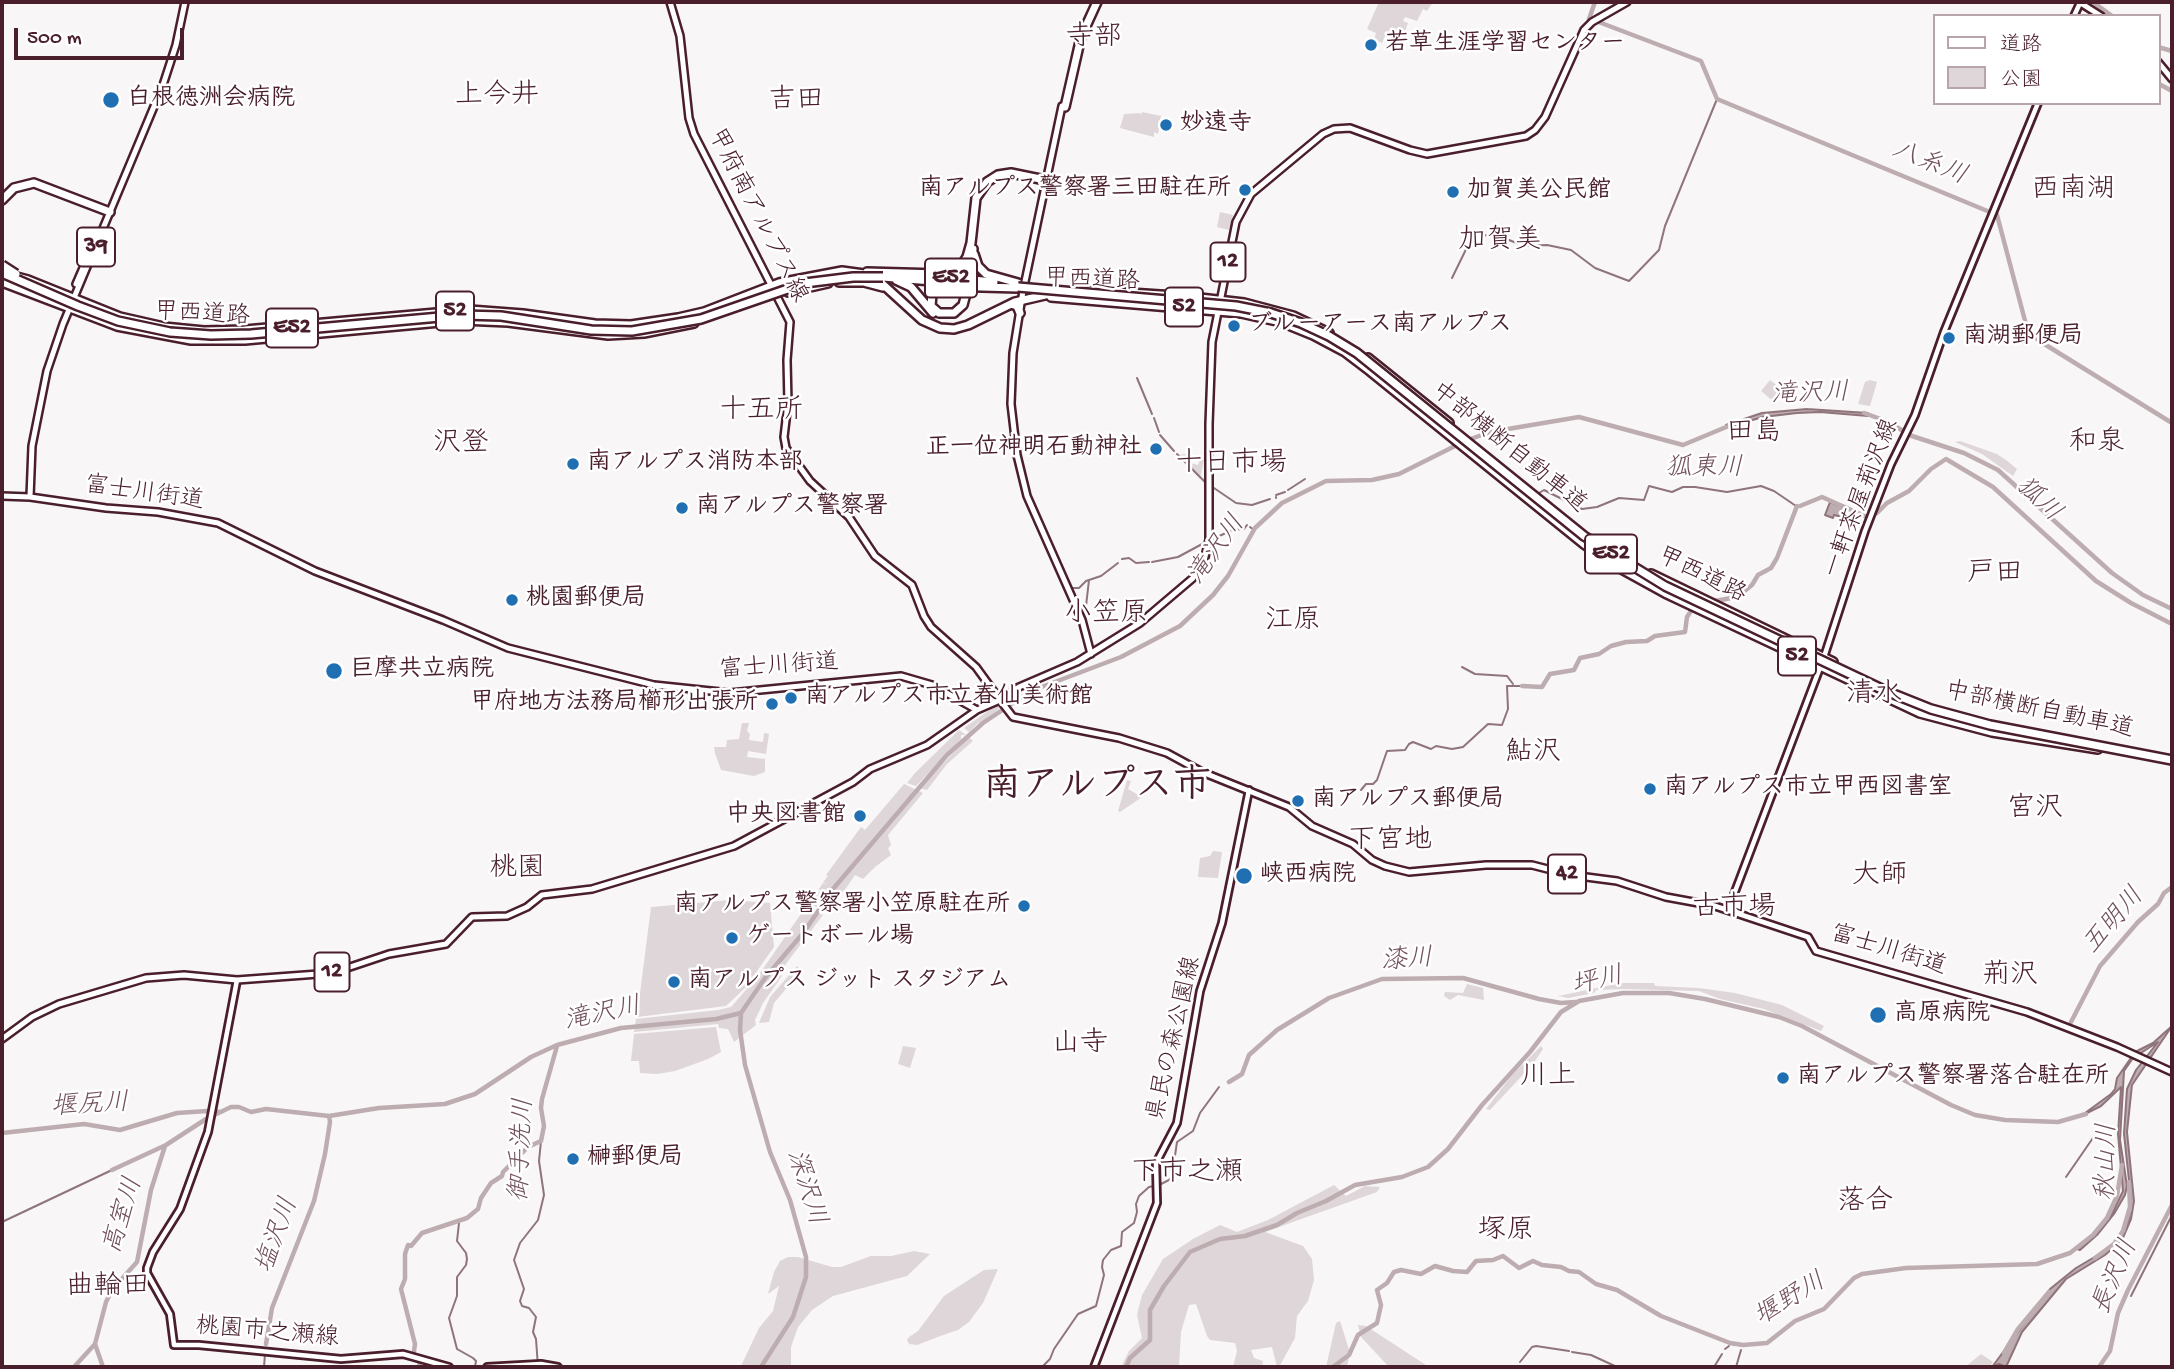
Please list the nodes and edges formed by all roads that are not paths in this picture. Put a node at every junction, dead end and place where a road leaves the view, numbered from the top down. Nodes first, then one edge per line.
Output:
1 (183, 2) edge
2 (670, 2) edge
3 (1095, 2) edge
4 (1627, 2) edge
5 (2080, 2) edge
6 (2098, 14) edge
7 (2160, 64) edge
8 (2172, 79) edge
9 (2037, 105) edge
10 (1064, 106) joint
11 (1047, 181) junction
12 (2, 198) edge
13 (108, 211) junction
14 (972, 243) junction
15 (2, 272) edge
16 (883, 275) junction
17 (969, 275) dead end
18 (2, 282) edge
19 (1018, 285) junction
20 (772, 286) junction
21 (1090, 292) junction
22 (1029, 294) junction
23 (778, 295) junction
24 (75, 300) junction
25 (900, 300) junction
26 (1023, 300) junction
27 (1221, 300) junction
28 (1011, 304) junction
29 (68, 308) junction
30 (1218, 311) junction
31 (1020, 313) junction
32 (2, 496) edge
33 (30, 497) junction
34 (1739, 617) junction
35 (1759, 638) junction
36 (1091, 654) junction
37 (1824, 657) junction
38 (1820, 667) junction
39 (1000, 701) junction
40 (977, 710) junction
41 (2172, 760) edge
42 (1249, 790) junction
43 (1728, 911) junction
44 (237, 981) junction
45 (2, 1039) edge
46 (2172, 1072) edge
47 (449, 1367) edge
48 (487, 1367) edge
49 (558, 1367) edge
50 (1094, 1367) edge

1 - 13 main road, 39
2 - 20 main road, 甲府南アルプス線
3 - 10 highway
4 - 27 main road, 12
5 - 6 main road
7 - 8 main road
9 - 37 main road, 一軒茶屋荊沢線
10 - 11 main road
11 - 14 highway
11 - 22 main road
11 - 26 main road
12 - 13 highway
13 - 24 main road, 39
14 - 16 highway
14 - 17 highway
14 - 19 highway
15 - 16 highway, 中部横断自動車道 / E52, bridge
15 - 24 highway, bridge
15 - 24 highway, 甲西道路 / 52
16 - 19 highway, 中部横断自動車道 / E52
16 - 19 highway
16 - 24 highway, 中部横断自動車道 / E52, bridge
18 - 29 highway, 甲西道路 / 52
19 - 21 highway, 中部横断自動車道 / E52, bridge
19 - 21 highway, 中部横断自動車道 / E52, bridge
20 - 23 main road, 甲府南アルプス線
20 - 24 highway, 甲西道路 / 52
20 - 25 highway, 甲西道路 / 52
21 - 41 highway, 中部横断自動車道 / E52, bridge
22 - 26 highway, 甲西道路 / 52
22 - 27 highway, 甲西道路 / 52
23 - 25 highway, 甲西道路 / 52
23 - 29 highway, 甲西道路 / 52
23 - 39 main road, 甲府南アルプス線
24 - 29 main road, 39
25 - 28 highway, 甲西道路 / 52
26 - 28 highway, 甲西道路 / 52
26 - 30 highway, 甲西道路 / 52
26 - 31 main road
27 - 30 main road, 12
27 - 34 highway, 甲西道路 / 52, bridge
28 - 31 highway
29 - 33 main road, 39
30 - 35 highway, 甲西道路 / 52
30 - 36 main road, 12
31 - 36 main road
32 - 33 main road, 富士川街道
33 - 40 main road, 富士川街道
34 - 35 highway
34 - 37 highway, 甲西道路 / 52
35 - 38 highway, 甲西道路 / 52
36 - 39 main road, 12
37 - 38 main road, 一軒茶屋荊沢線
37 - 41 highway, 甲西道路 / 52
38 - 41 highway, 甲西道路 / 52
38 - 43 main road, 一軒茶屋荊沢線
39 - 40 main road
39 - 42 main road, 富士川街道 / 42
40 - 44 main road, 12
42 - 43 main road, 富士川街道 / 42
42 - 50 main road, 県民の森公園線
43 - 46 main road, 富士川街道 / 42
44 - 45 main road, 12
44 - 47 main road, 桃園市之瀬線
48 - 49 main road

